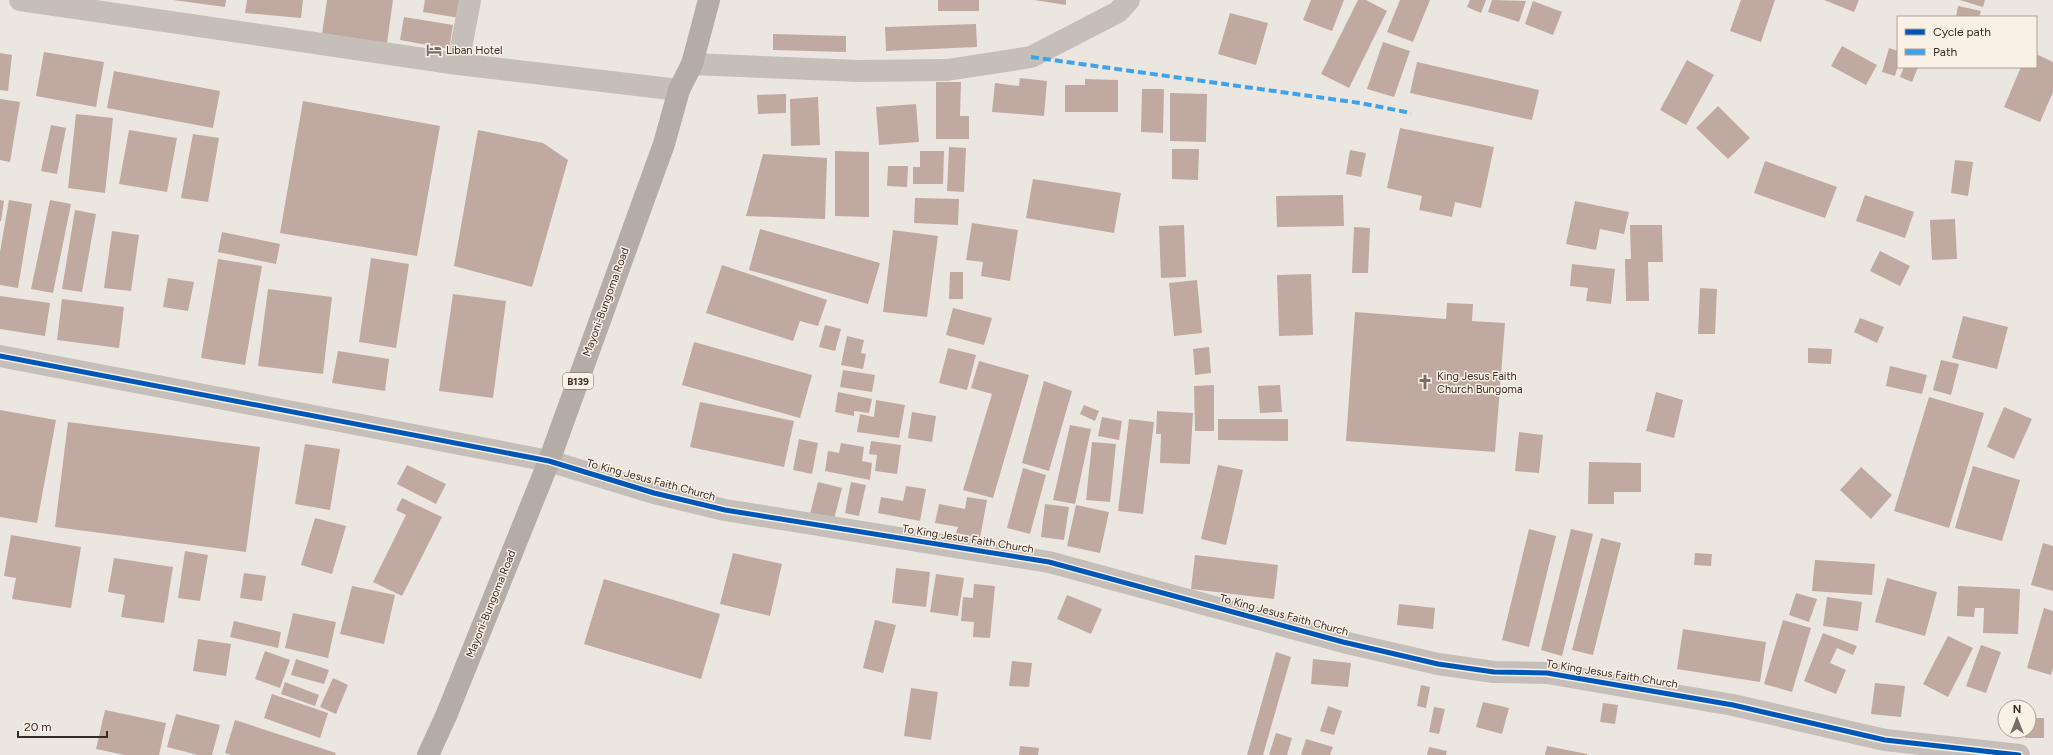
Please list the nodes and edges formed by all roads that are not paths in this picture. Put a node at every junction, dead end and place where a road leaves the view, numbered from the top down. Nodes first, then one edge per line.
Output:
1 (20, 0) edge
2 (470, 0) edge
3 (709, 0) edge
4 (1129, 0) edge
5 (458, 64) junction
6 (692, 64) junction
7 (679, 90) junction
8 (0, 356) edge
9 (549, 461) junction
10 (428, 755) edge
11 (2019, 755) edge

1 - 5 street
2 - 5 street
3 - 6 main road, Mayoni-Bungoma Road / B139
4 - 6 street
5 - 7 street
6 - 7 main road, Mayoni-Bungoma Road / B139
7 - 9 main road, Mayoni-Bungoma Road / B139
8 - 9 street, To King Jesus Faith Church
9 - 10 main road, Mayoni-Bungoma Road / B139
9 - 11 street, To King Jesus Faith Church

